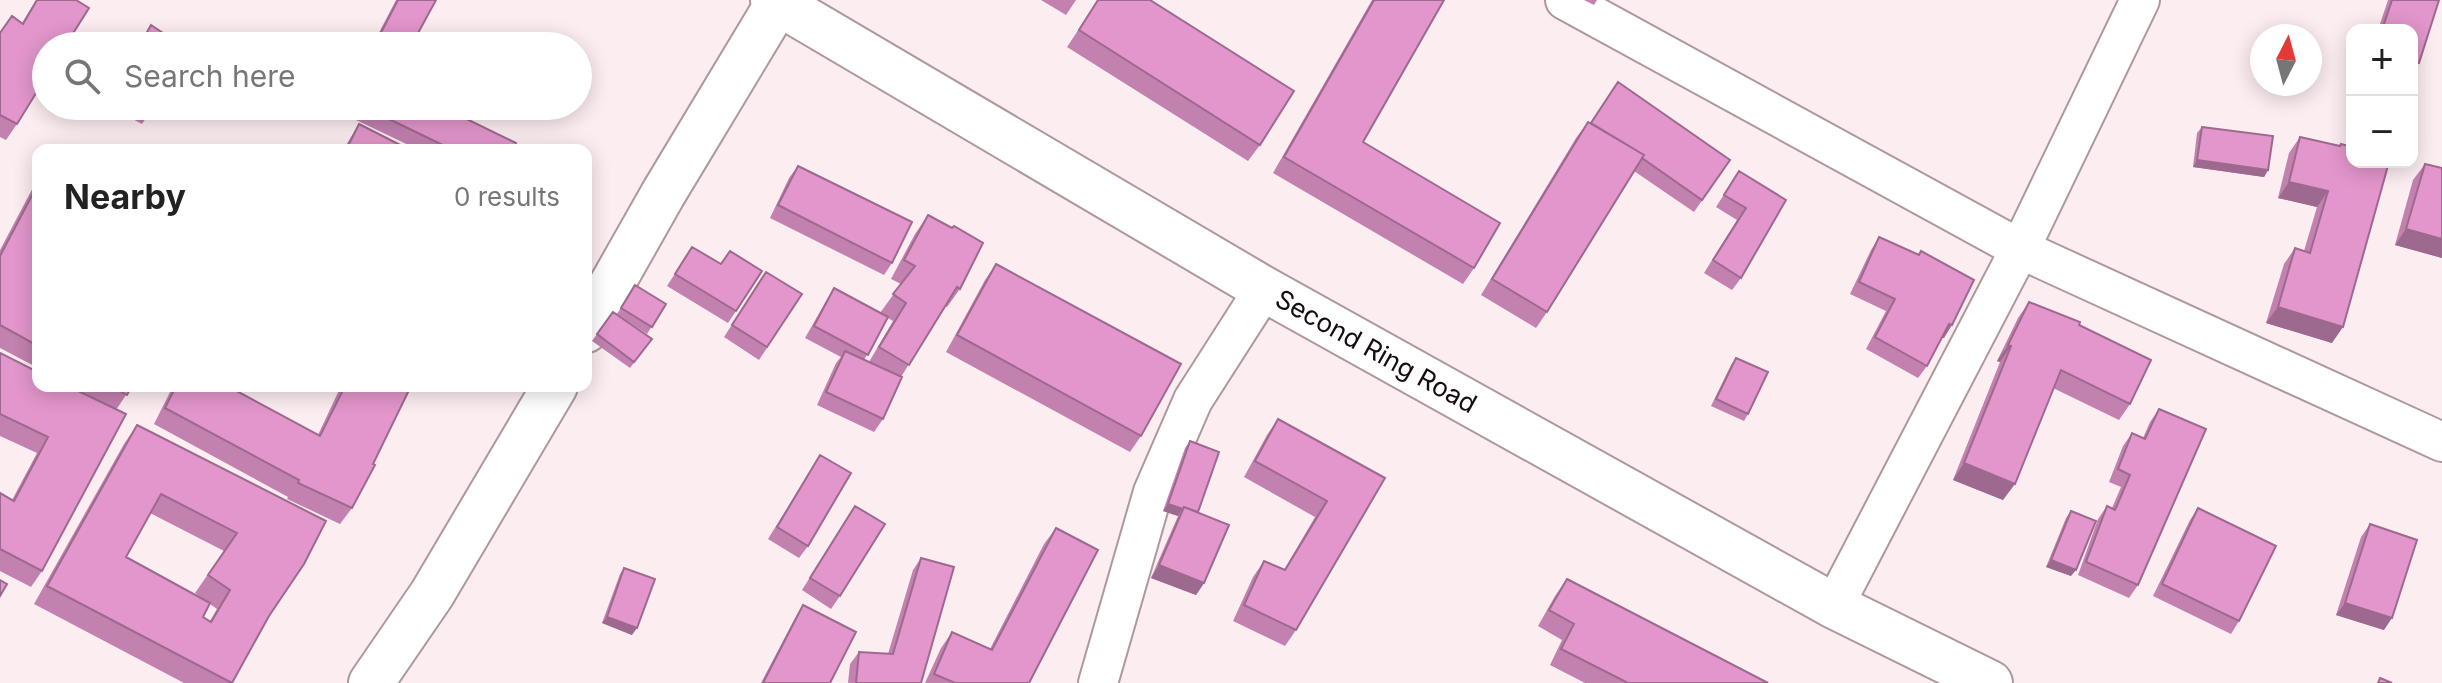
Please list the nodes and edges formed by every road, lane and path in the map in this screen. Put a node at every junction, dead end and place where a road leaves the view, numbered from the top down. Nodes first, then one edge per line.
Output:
1 (1565, 0) edge
2 (2140, 0) edge
3 (775, 2) edge
4 (2020, 249) junction
5 (1264, 289) junction
6 (592, 319) edge
7 (551, 392) edge
8 (2442, 442) edge
9 (1834, 606) junction
10 (371, 683) edge
11 (1098, 683) edge
12 (1990, 683) edge

1 - 4 street
2 - 4 street
3 - 5 main road, Second Ring Road
3 - 6 main road
4 - 8 street
4 - 9 street
5 - 9 main road, Second Ring Road
5 - 11 street
7 - 10 main road
9 - 12 main road, Second Ring Road

